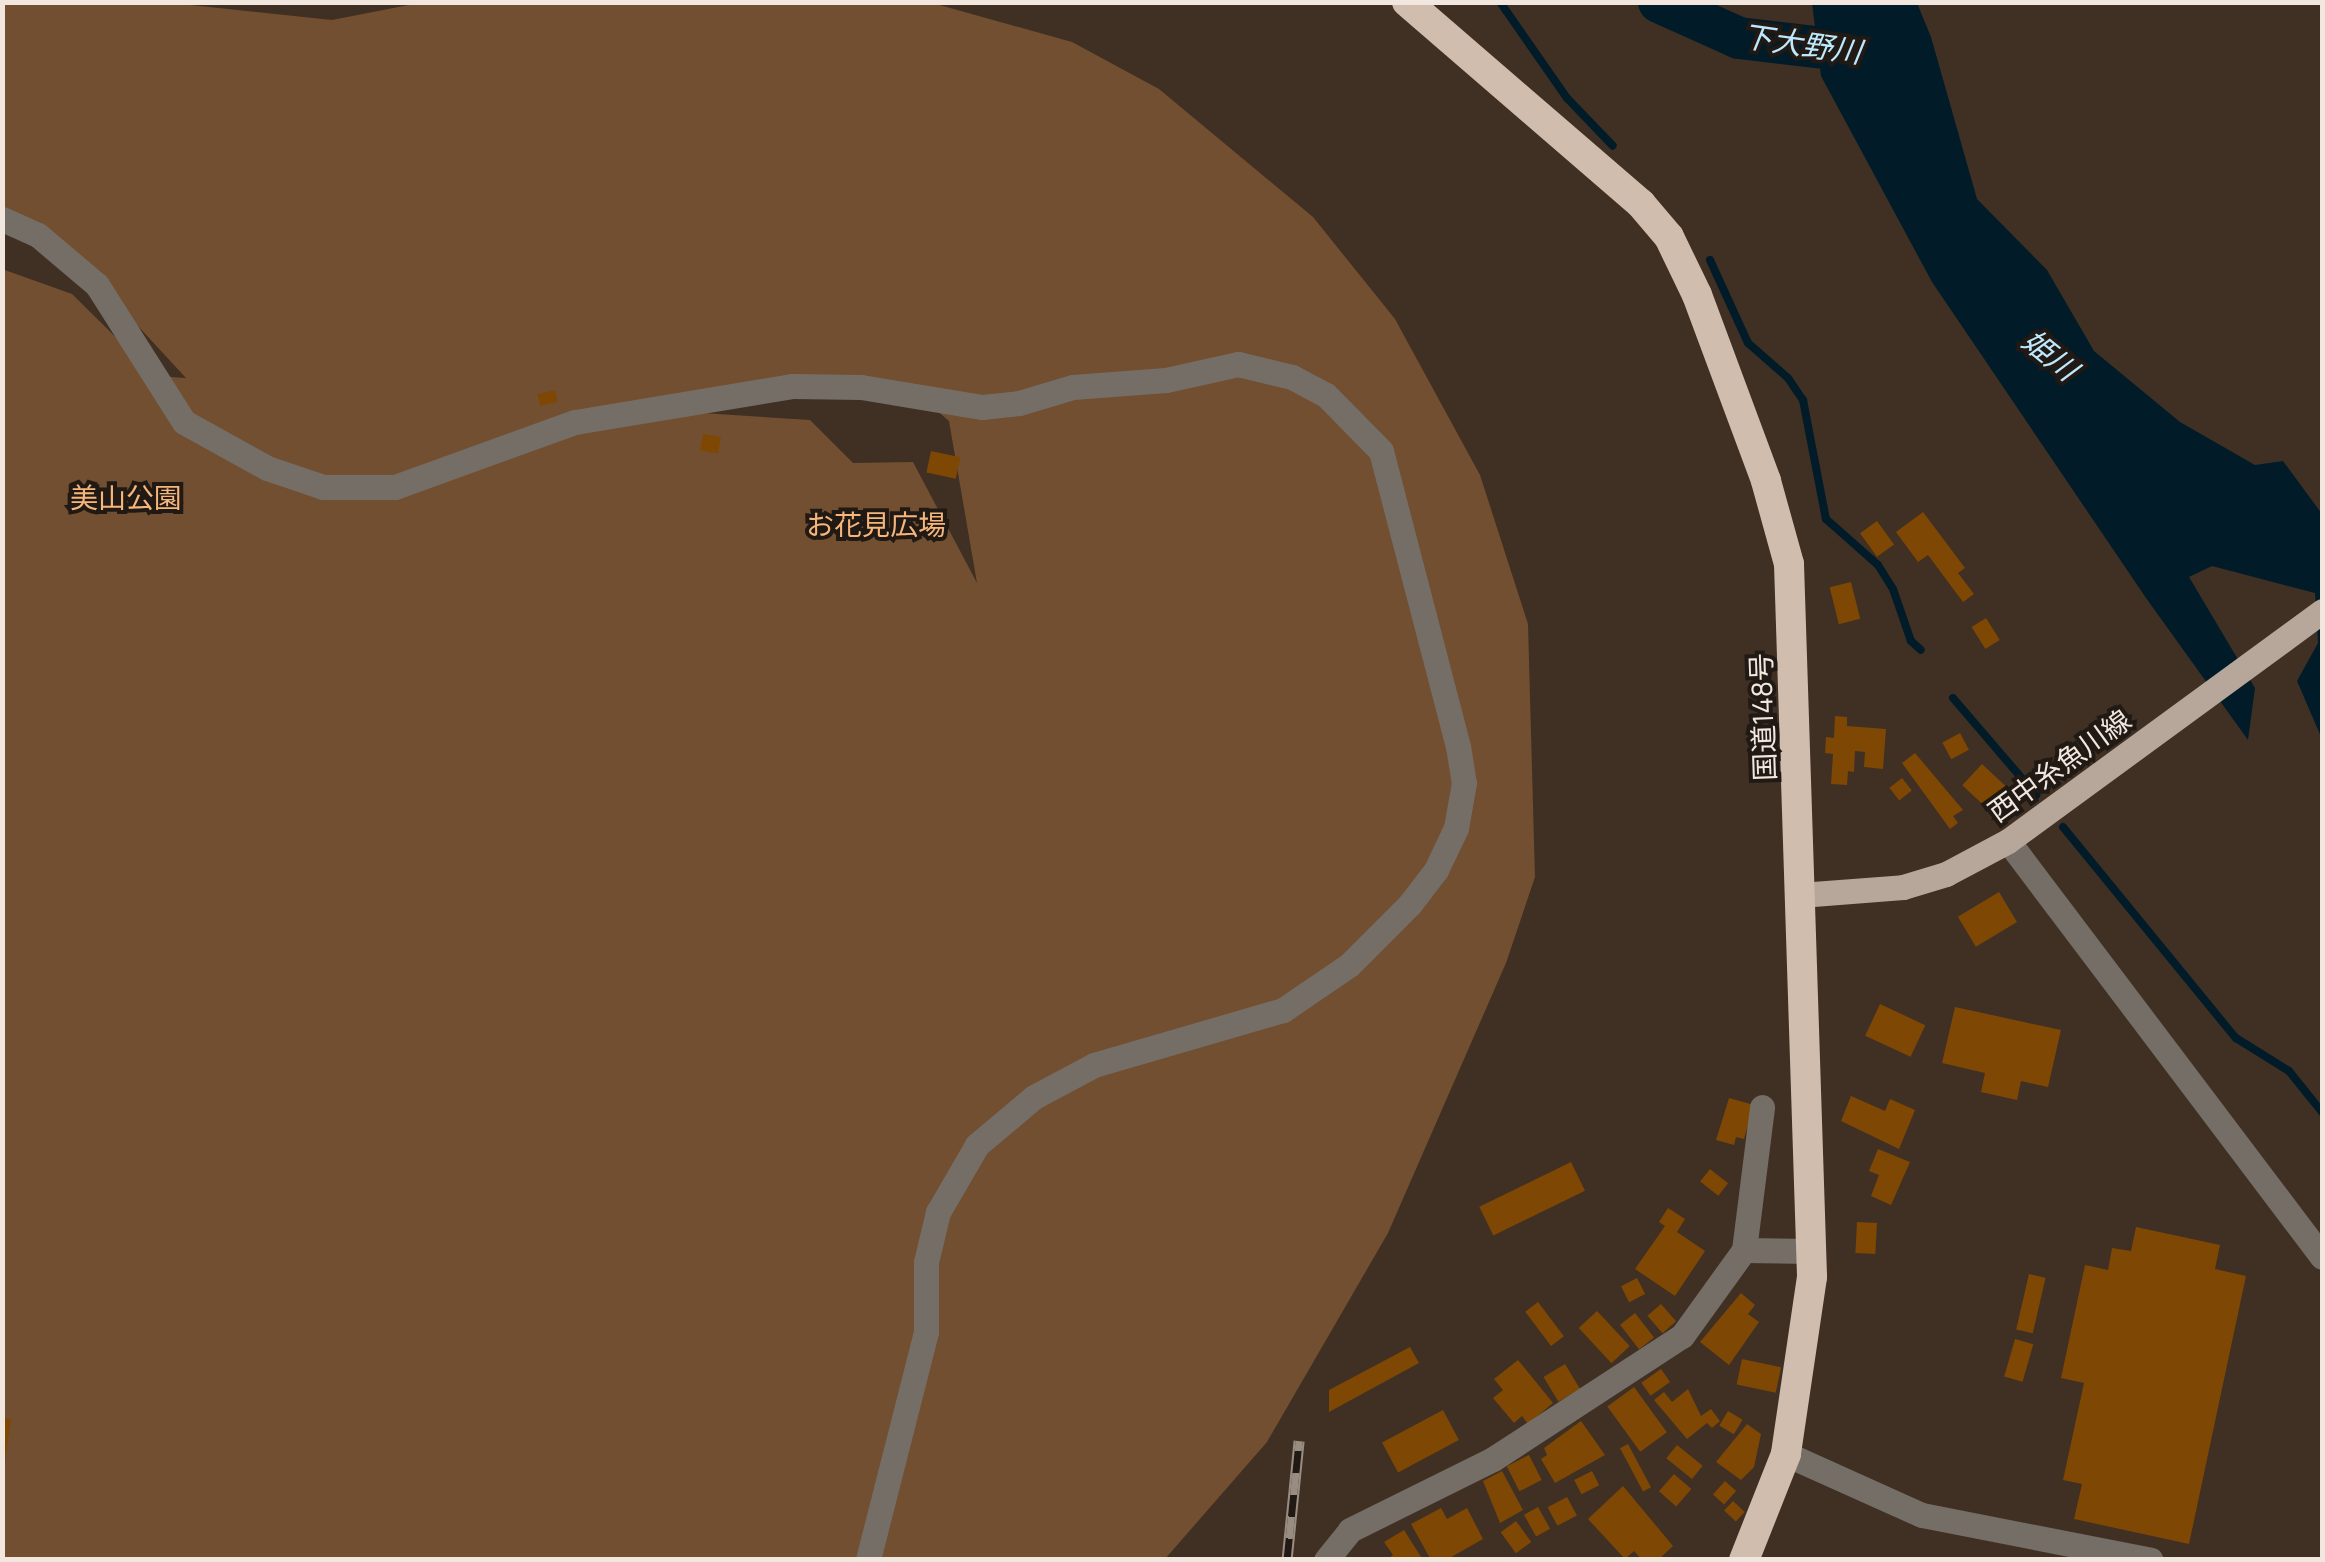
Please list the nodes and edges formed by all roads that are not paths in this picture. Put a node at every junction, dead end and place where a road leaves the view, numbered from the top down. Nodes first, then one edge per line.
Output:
1 (1407, 2) edge
2 (2, 219) edge
3 (2322, 611) edge
4 (2008, 841) junction
5 (1800, 895) junction
6 (1762, 1107) dead end
7 (1744, 1250) junction
8 (1812, 1251) junction
9 (2322, 1258) edge
10 (1786, 1454) junction
11 (868, 1560) edge
12 (1326, 1560) edge
13 (1744, 1560) edge
14 (2151, 1560) edge

1 - 5 highway, 国道148号
2 - 11 street
3 - 4 main road, 西中糸魚川線
4 - 5 main road, 西中糸魚川線
4 - 9 street
5 - 8 highway, 国道148号
6 - 7 street
7 - 8 street
7 - 12 street
8 - 10 highway, 国道148号
10 - 13 highway, 国道148号
10 - 14 street

